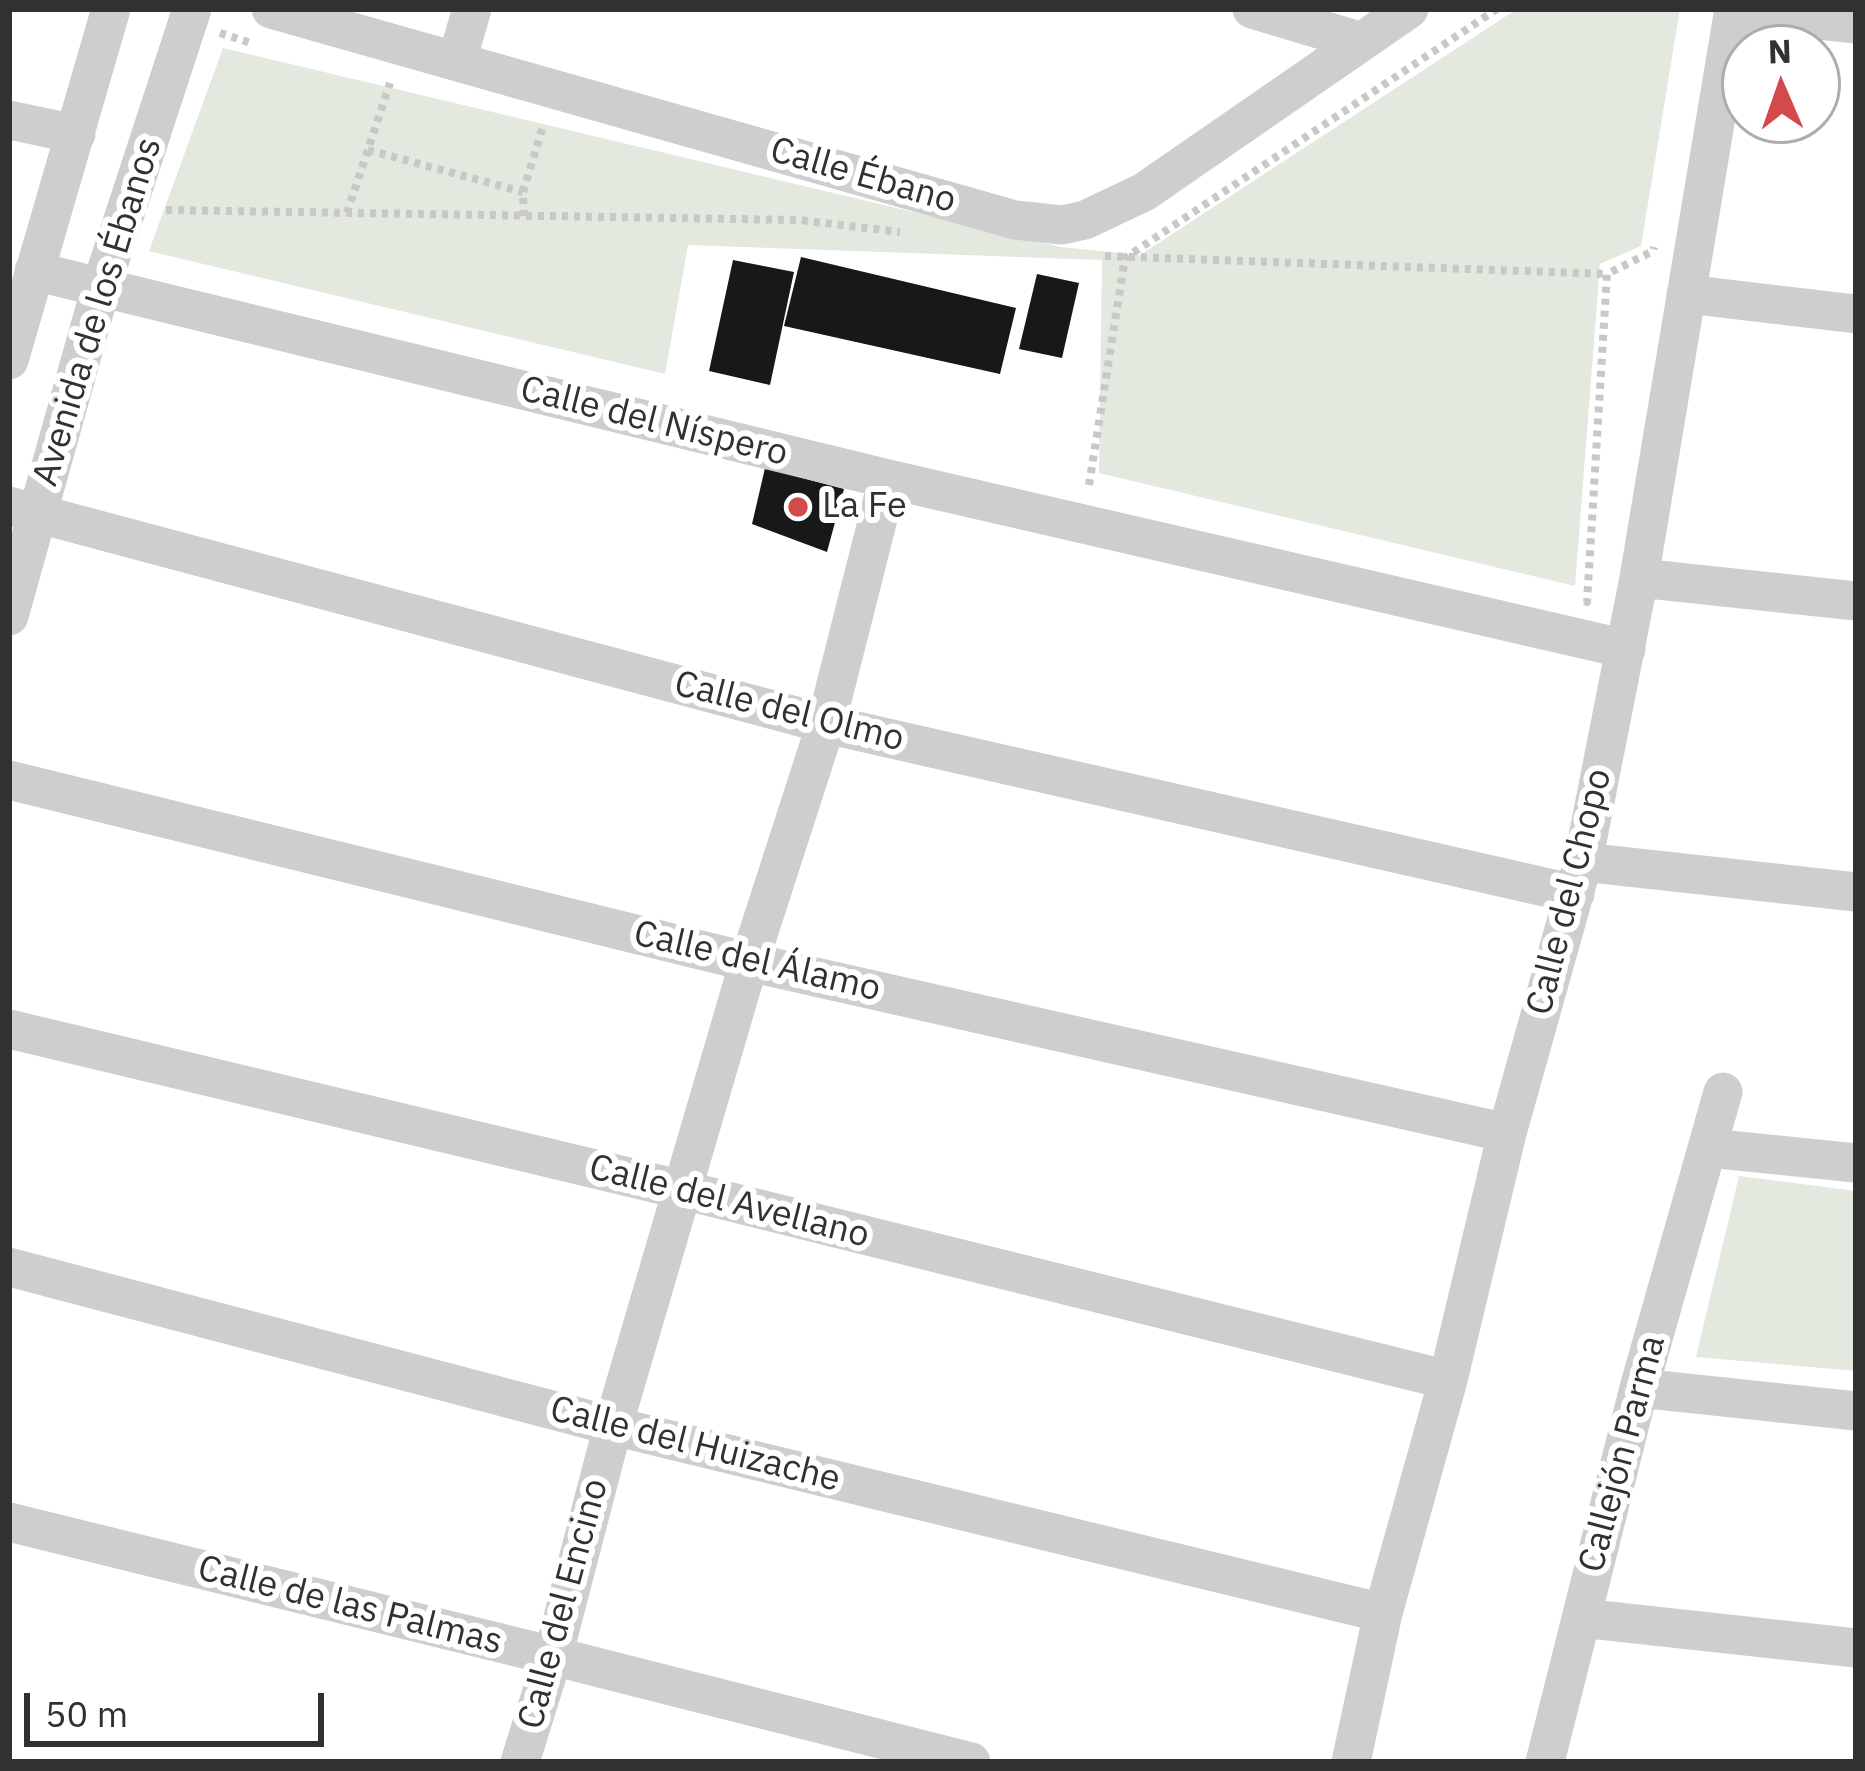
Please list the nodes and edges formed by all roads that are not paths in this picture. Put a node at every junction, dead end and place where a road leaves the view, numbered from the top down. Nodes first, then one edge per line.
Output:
1 (111, 9) edge
2 (472, 9) edge
3 (1252, 9) edge
4 (1409, 9) edge
5 (1734, 10) edge
6 (204, 21) edge
7 (1856, 24) edge
8 (265, 27) edge
9 (1359, 41) junction
10 (458, 61) junction
11 (9, 120) edge
12 (76, 134) junction
13 (34, 271) junction
14 (100, 287) junction
15 (1686, 294) junction
16 (1856, 314) edge
17 (9, 360) edge
18 (888, 479) junction
19 (23, 509) edge
20 (1640, 578) junction
21 (1856, 601) edge
22 (9, 616) edge
23 (1626, 649) junction
24 (826, 724) junction
25 (9, 781) edge
26 (1579, 878) junction
27 (1856, 892) edge
28 (749, 962) junction
29 (9, 1029) edge
30 (1723, 1092) dead end
31 (1507, 1133) junction
32 (1709, 1148) junction
33 (1856, 1163) edge
34 (683, 1190) junction
35 (9, 1267) edge
36 (1448, 1380) junction
37 (1639, 1388) junction
38 (1856, 1411) edge
39 (613, 1426) junction
40 (9, 1522) edge
41 (1383, 1613) junction
42 (1581, 1618) junction
43 (1856, 1648) edge
44 (554, 1656) junction
45 (520, 1762) edge
46 (970, 1762) edge
47 (1351, 1762) edge
48 (1545, 1762) edge

1 - 12 street, Avenida de los Ébanos
2 - 10 street
3 - 9 street
4 - 9 street, Calle Ébano
5 - 7 street
5 - 15 street, Calle del Chopo
6 - 14 street, Avenida de los Ébanos
8 - 10 street, Calle Ébano
9 - 10 street, Calle Ébano
11 - 12 street
12 - 13 street, Avenida de los Ébanos
13 - 14 street, Calle del Níspero
13 - 17 street, Avenida de los Ébanos
14 - 18 street, Calle del Níspero
14 - 19 street, Avenida de los Ébanos
15 - 16 street
15 - 20 street, Calle del Chopo
18 - 23 street, Calle del Níspero
18 - 24 street, Calle del Encino
19 - 22 street, Avenida de los Ébanos
19 - 24 street, Calle del Olmo
20 - 21 street
20 - 23 street, Calle del Chopo
23 - 26 street, Calle del Chopo
24 - 26 street, Calle del Olmo
24 - 28 street, Calle del Encino
25 - 28 street, Calle del Álamo
26 - 27 street, Calle del Olmo
26 - 31 street, Calle del Chopo
28 - 31 street, Calle del Álamo
28 - 34 street, Calle del Encino
29 - 34 street, Calle del Avellano
30 - 32 street, Callejón Parma
31 - 36 street, Calle del Chopo
32 - 33 street
32 - 37 street, Callejón Parma
34 - 36 street, Calle del Avellano
34 - 39 street, Calle del Encino
35 - 39 street, Calle del Huizache
36 - 41 street, Calle del Chopo
37 - 38 street
37 - 42 street, Callejón Parma
39 - 41 street, Calle del Huizache
39 - 44 street, Calle del Encino
40 - 44 street, Calle de las Palmas
41 - 47 street, Calle del Chopo
42 - 43 street
42 - 48 street, Callejón Parma
44 - 45 street, Calle del Encino
44 - 46 street, Calle de las Palmas

